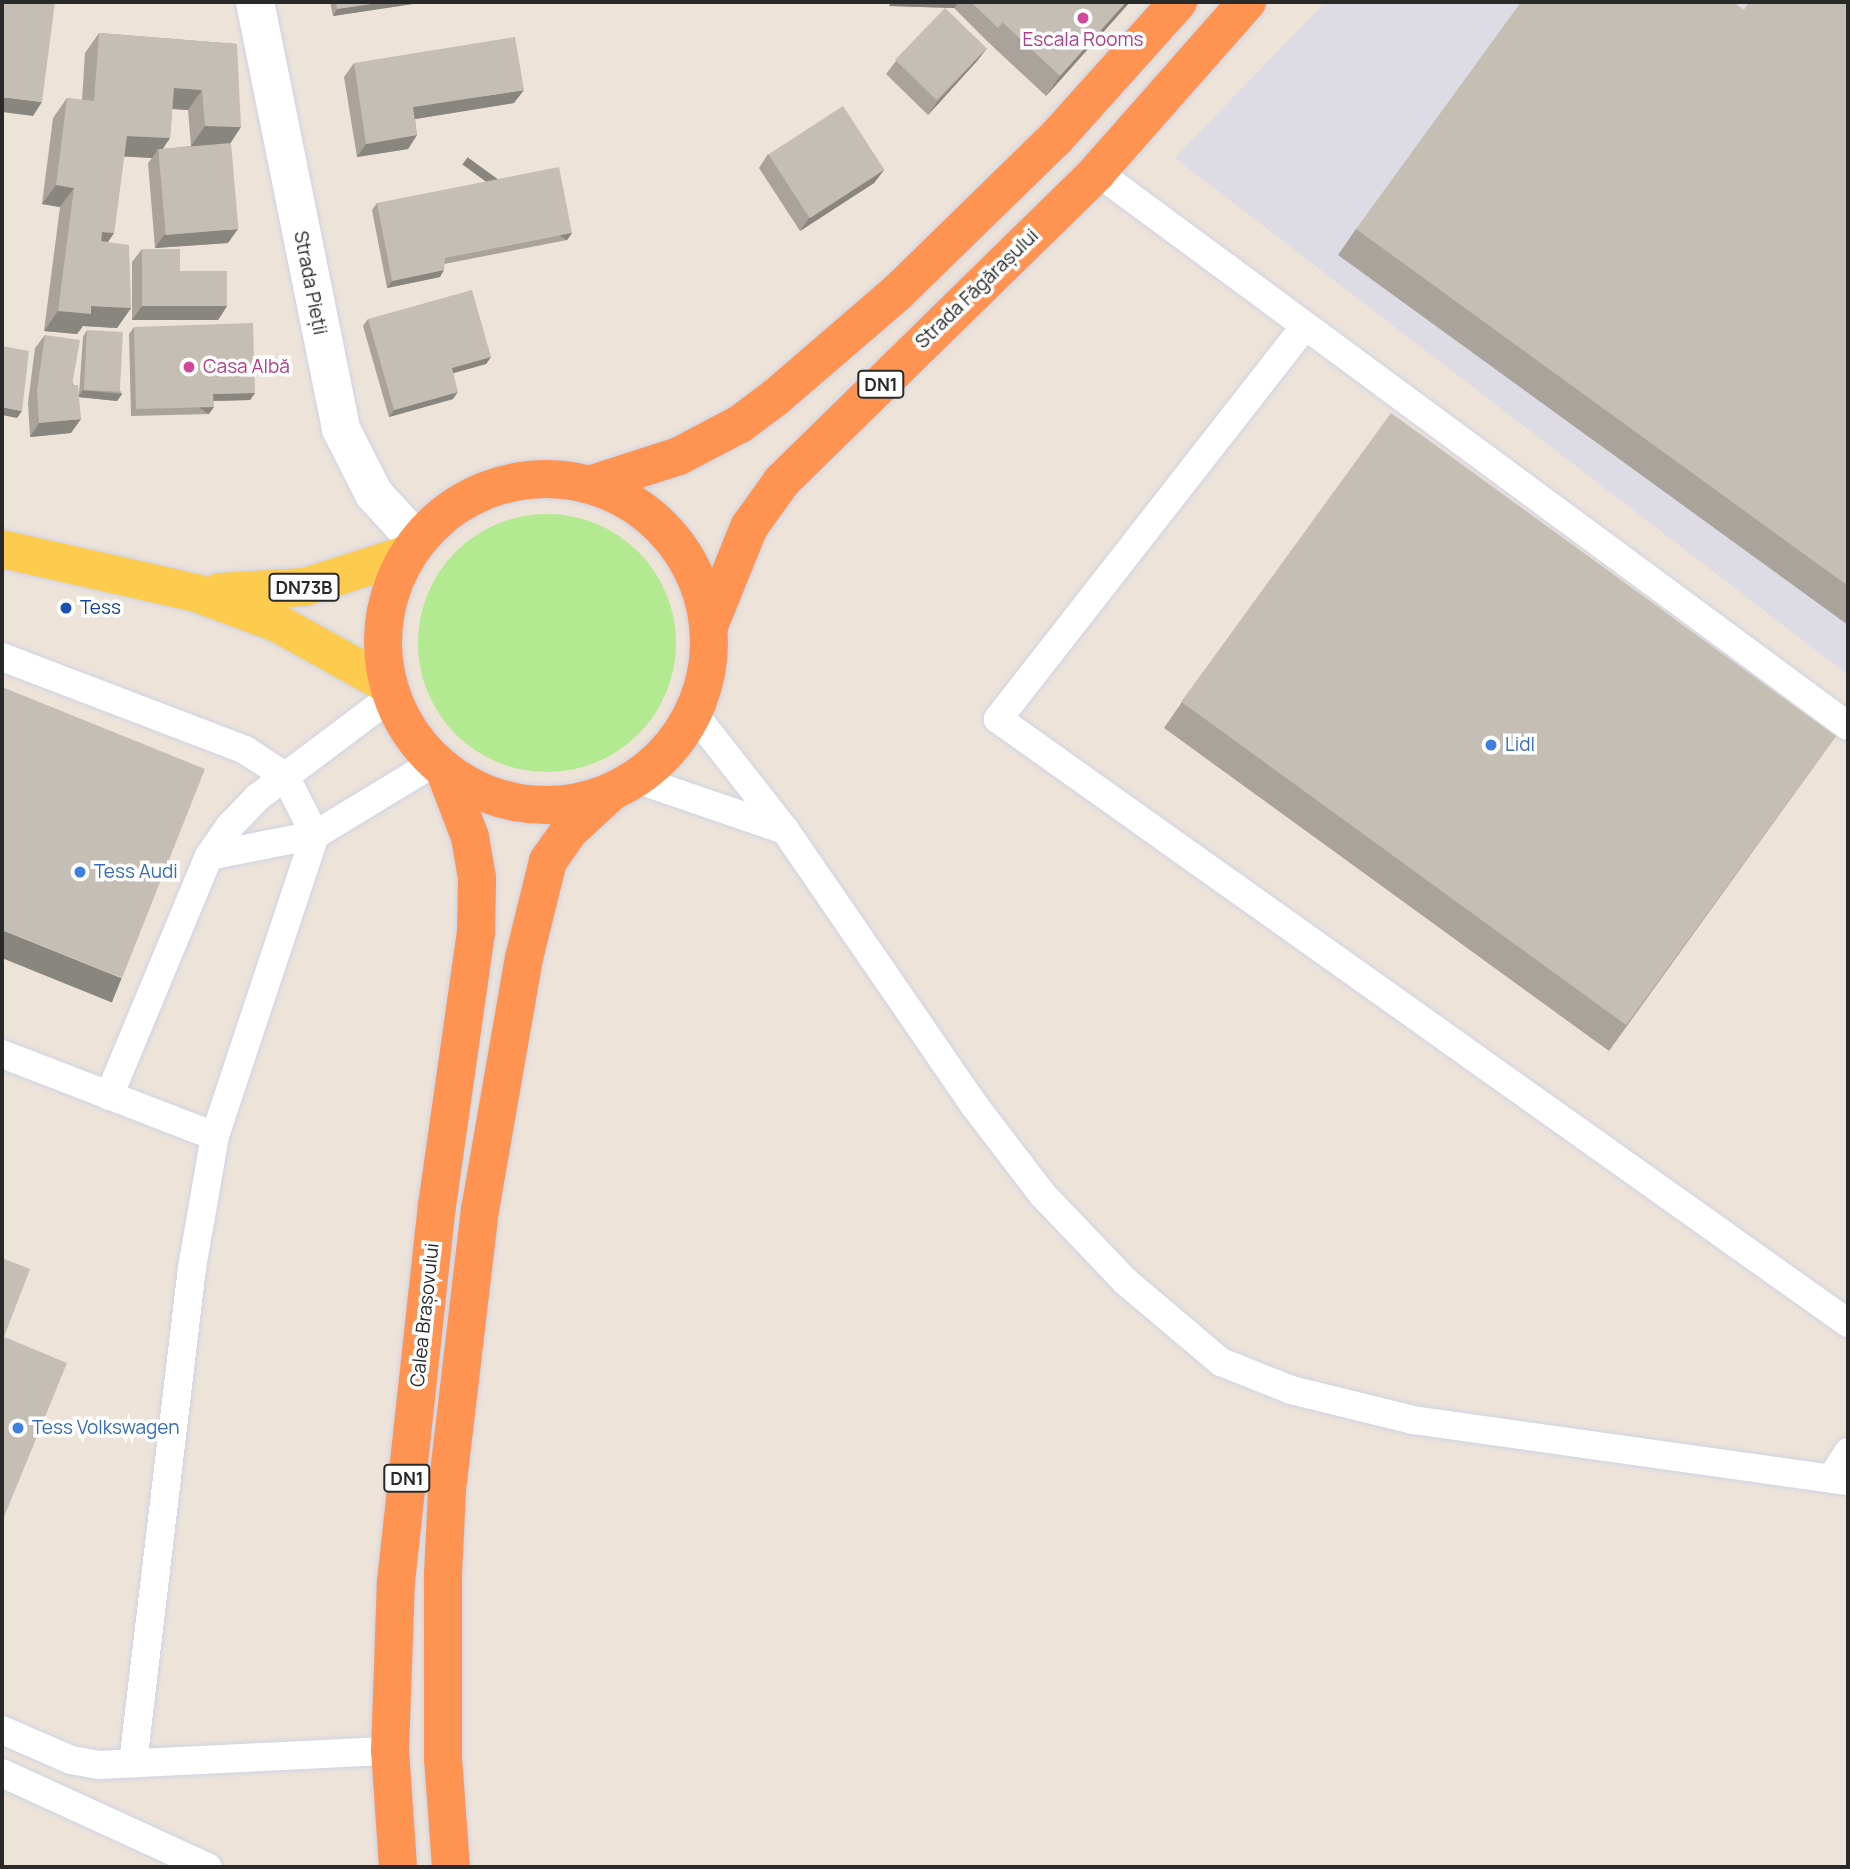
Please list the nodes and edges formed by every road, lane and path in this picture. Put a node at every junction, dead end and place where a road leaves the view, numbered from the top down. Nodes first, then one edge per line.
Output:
1 (255, 2) edge
2 (1178, 2) edge
3 (1247, 2) edge
4 (1097, 172) junction
5 (1305, 326) junction
6 (592, 484) junction
7 (413, 548) junction
8 (2, 549) edge
9 (195, 593) junction
10 (709, 626) junction
11 (2, 657) edge
12 (390, 691) junction
13 (694, 714) junction
14 (1848, 726) edge
15 (439, 765) junction
16 (285, 776) junction
17 (623, 786) junction
18 (786, 830) junction
19 (315, 835) junction
20 (209, 856) junction
21 (2, 1054) edge
22 (109, 1097) junction
23 (215, 1136) junction
24 (1848, 1323) edge
25 (1848, 1452) edge
26 (1840, 1479) edge
27 (2, 1730) edge
28 (390, 1751) junction
29 (133, 1764) junction
30 (2, 1773) edge
31 (207, 1867) edge
32 (398, 1867) edge
33 (451, 1867) edge

1 - 7 street, Strada Pieții
2 - 6 highway, Strada Făgărașului / DN1
3 - 4 highway, Strada Făgărașului / DN1
4 - 5 lane
4 - 10 highway, Strada Făgărașului / DN1
5 - 14 lane
5 - 24 lane
6 - 7 highway, Strada Făgărașului / DN1
6 - 10 highway, Strada Făgărașului / DN1
7 - 9 main road, DN73B
7 - 12 highway, Strada Făgărașului / DN1
8 - 9 main road, DN73B
9 - 12 main road, DN73B
10 - 13 highway, Strada Făgărașului / DN1
11 - 16 lane
12 - 15 highway, Strada Făgărașului / DN1
12 - 16 lane
13 - 17 highway, Strada Făgărașului / DN1
13 - 18 lane
15 - 17 highway, Strada Făgărașului / DN1
15 - 19 lane
15 - 28 highway, Calea Brașovului / DN1
16 - 19 lane
16 - 20 lane
17 - 18 lane
17 - 33 highway, DN1
18 - 26 lane
19 - 20 lane
19 - 23 lane
20 - 22 lane
21 - 22 lane
22 - 23 lane
23 - 29 lane
25 - 26 lane
27 - 29 lane
28 - 29 lane
28 - 32 highway, Calea Brașovului / DN1
30 - 31 lane

